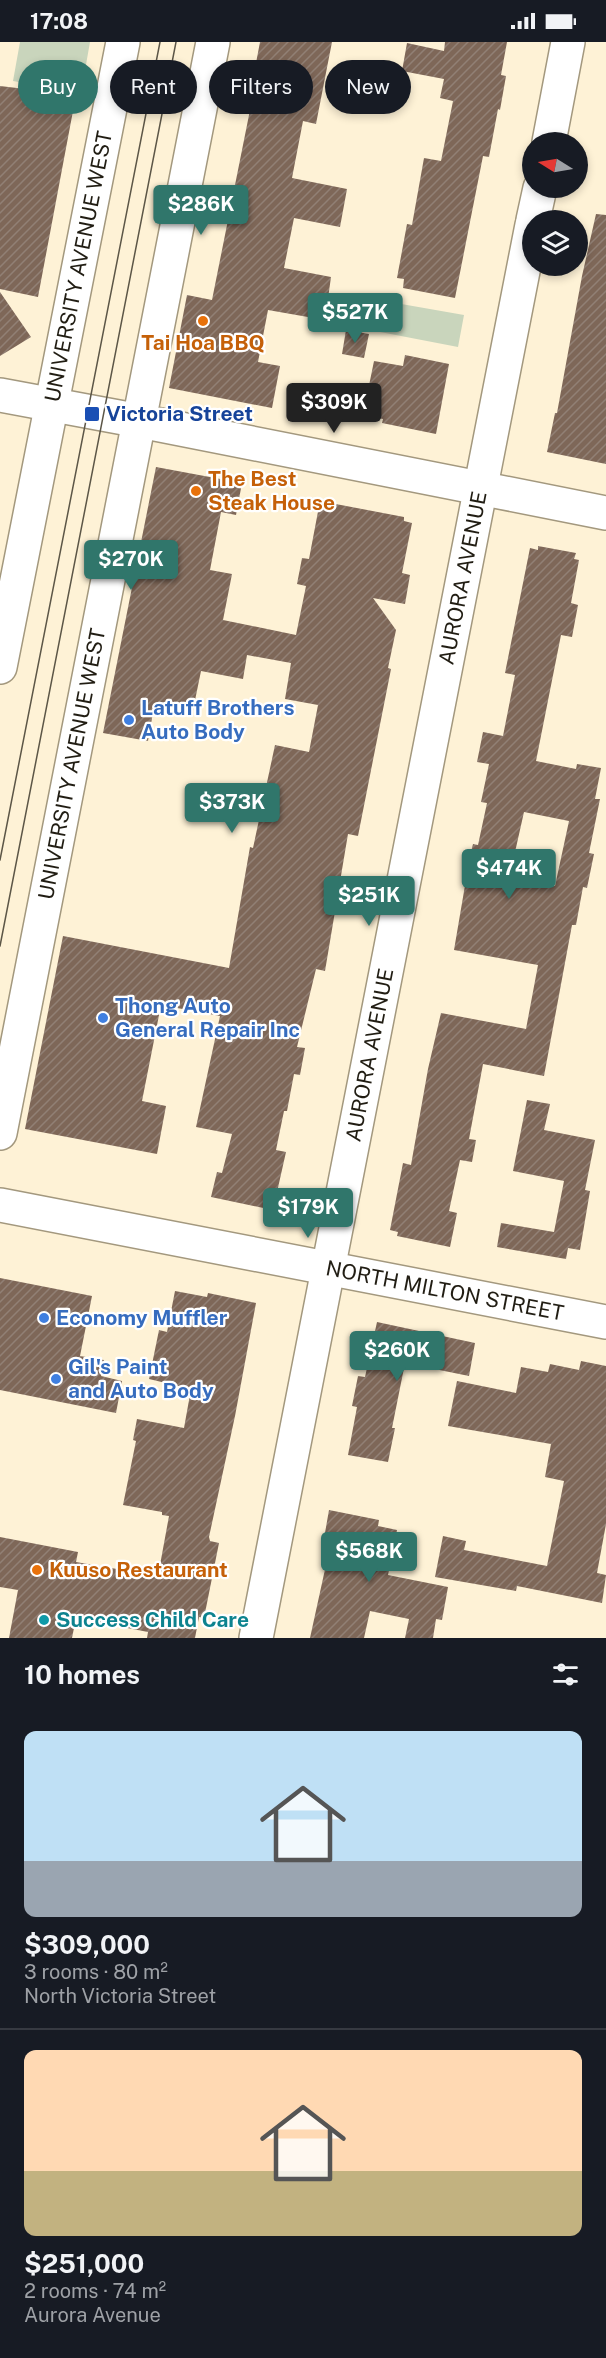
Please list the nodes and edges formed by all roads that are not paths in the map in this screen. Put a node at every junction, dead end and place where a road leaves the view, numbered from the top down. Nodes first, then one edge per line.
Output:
1 (123, 42) edge
2 (213, 42) edge
3 (568, 42) edge
4 (551, 132) edge
5 (522, 276) edge
6 (0, 395) edge
7 (52, 405) junction
8 (140, 421) junction
9 (481, 488) junction
10 (606, 513) edge
11 (0, 667) edge
12 (0, 1132) edge
13 (0, 1205) edge
14 (328, 1269) junction
15 (606, 1322) edge
16 (256, 1638) edge

1 - 7 street, UNIVERSITY AVENUE WEST
2 - 8 street, UNIVERSITY AVENUE WEST
3 - 4 street
5 - 9 street, AURORA AVENUE
6 - 7 street
7 - 8 street
7 - 11 street, UNIVERSITY AVENUE WEST
8 - 9 street
8 - 12 street, UNIVERSITY AVENUE WEST
9 - 10 street
9 - 14 street, AURORA AVENUE
13 - 14 street, NORTH MILTON STREET
14 - 15 street, NORTH MILTON STREET
14 - 16 street, AURORA AVENUE

